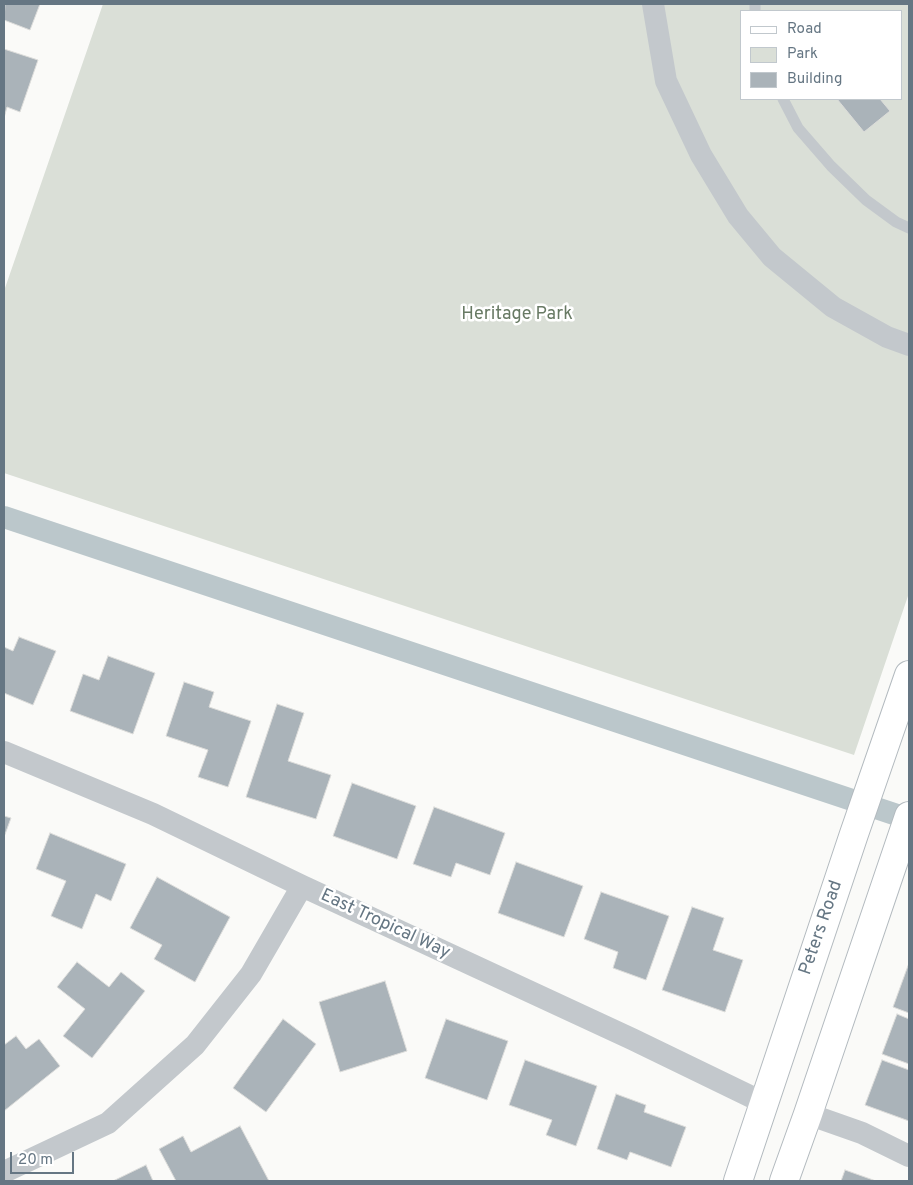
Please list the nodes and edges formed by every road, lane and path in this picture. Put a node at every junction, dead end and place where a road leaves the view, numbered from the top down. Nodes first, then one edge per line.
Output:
1 (653, 4) edge
2 (784, 100) edge
3 (909, 228) edge
4 (909, 345) edge
5 (909, 675) edge
6 (4, 752) edge
7 (909, 816) edge
8 (302, 886) junction
9 (764, 1103) junction
10 (808, 1114) junction
11 (909, 1156) edge
12 (4, 1172) edge
13 (738, 1181) edge
14 (784, 1181) edge

1 - 4 street
2 - 3 lane
5 - 9 main road, Peters Road
6 - 8 street, East Tropical Way
7 - 10 main road
8 - 9 street, East Tropical Way
8 - 12 street
9 - 13 main road, Peters Road
10 - 11 street
10 - 14 main road

